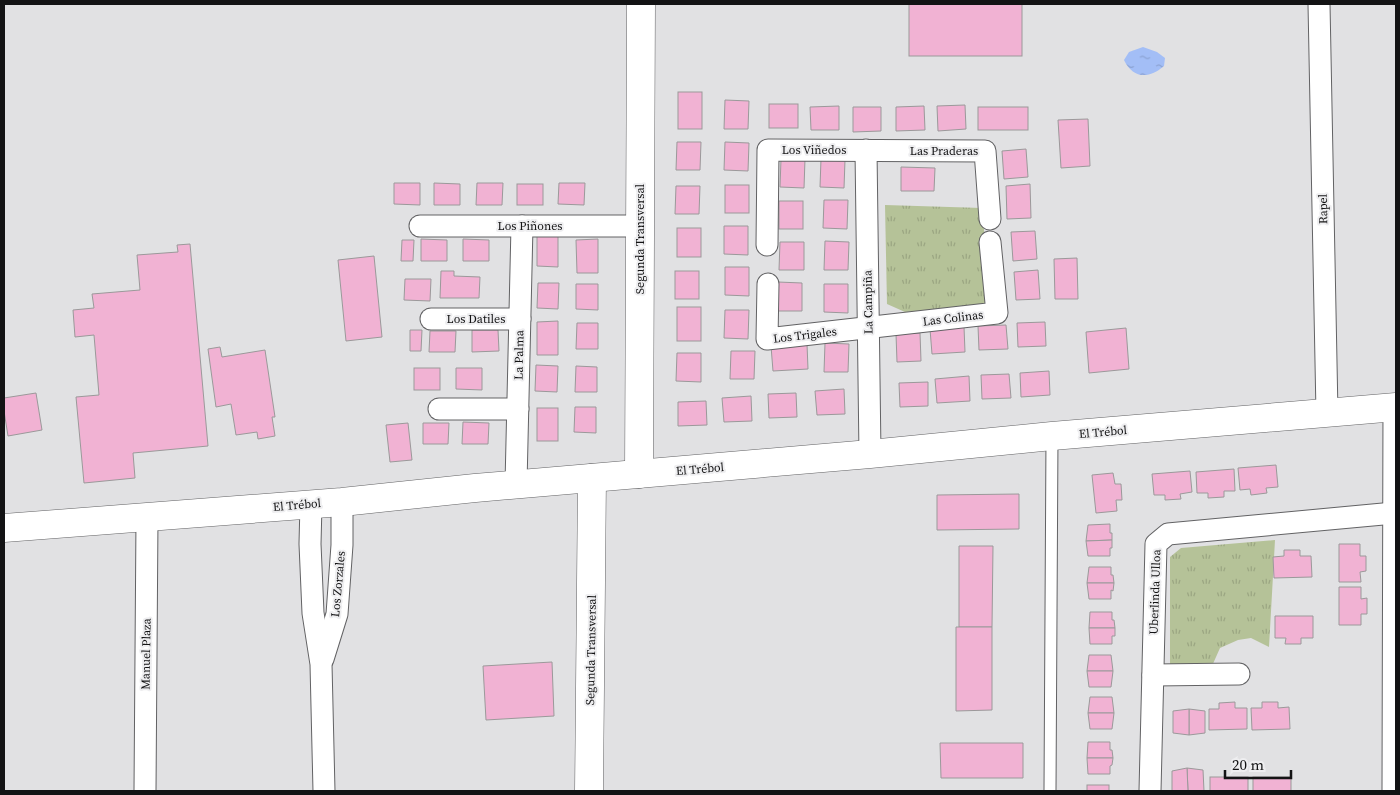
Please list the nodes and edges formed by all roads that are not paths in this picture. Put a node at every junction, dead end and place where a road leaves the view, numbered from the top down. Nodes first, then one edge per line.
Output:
1 (641, 4) edge
2 (1319, 4) edge
3 (866, 150) junction
4 (990, 219) dead end
5 (420, 226) dead end
6 (522, 226) junction
7 (640, 226) junction
8 (990, 242) dead end
9 (767, 245) dead end
10 (768, 284) dead end
11 (431, 319) dead end
12 (520, 319) junction
13 (868, 328) junction
14 (1395, 407) edge
15 (439, 409) dead end
16 (518, 409) junction
17 (1327, 413) junction
18 (1052, 436) junction
19 (870, 454) junction
20 (639, 474) junction
21 (592, 478) junction
22 (516, 484) junction
23 (342, 502) junction
24 (1395, 503) edge
25 (311, 504) junction
26 (147, 518) junction
27 (4, 528) edge
28 (321, 664) junction
29 (1238, 674) dead end
30 (1153, 675) junction
31 (144, 791) edge
32 (324, 791) edge
33 (589, 791) edge
34 (1050, 791) edge
35 (1150, 791) edge
36 (1393, 791) edge

1 - 7 main road, Segunda Transversal
2 - 17 street, Rapel
3 - 4 street, Las Praderas
3 - 9 street, Los Viñedos
3 - 13 street, La Campiña
5 - 6 street, Los Piñones
6 - 7 street, Los Piñones
6 - 12 street, La Palma
7 - 20 main road, Segunda Transversal
8 - 13 street, Las Colinas
10 - 13 street, Los Trigales
11 - 12 street, Los Datiles
12 - 16 street, La Palma
13 - 19 street, La Campiña
14 - 17 main road, El Trébol
14 - 24 street
15 - 16 street
16 - 22 street, La Palma
17 - 18 main road, El Trébol
18 - 19 main road, El Trébol
18 - 34 lane
19 - 20 main road, El Trébol
20 - 21 main road, El Trébol
21 - 22 main road, El Trébol
21 - 33 main road, Segunda Transversal
22 - 23 main road, El Trébol
23 - 25 main road, El Trébol
23 - 28 street, Los Zorzales
24 - 30 street, Uberlinda Ulloa
24 - 36 street
25 - 26 main road, El Trébol
25 - 28 street, Los Zorzales
26 - 27 main road, El Trébol
26 - 31 street, Manuel Plaza
28 - 32 street, Los Zorzales
29 - 30 street
30 - 35 street, Uberlinda Ulloa

